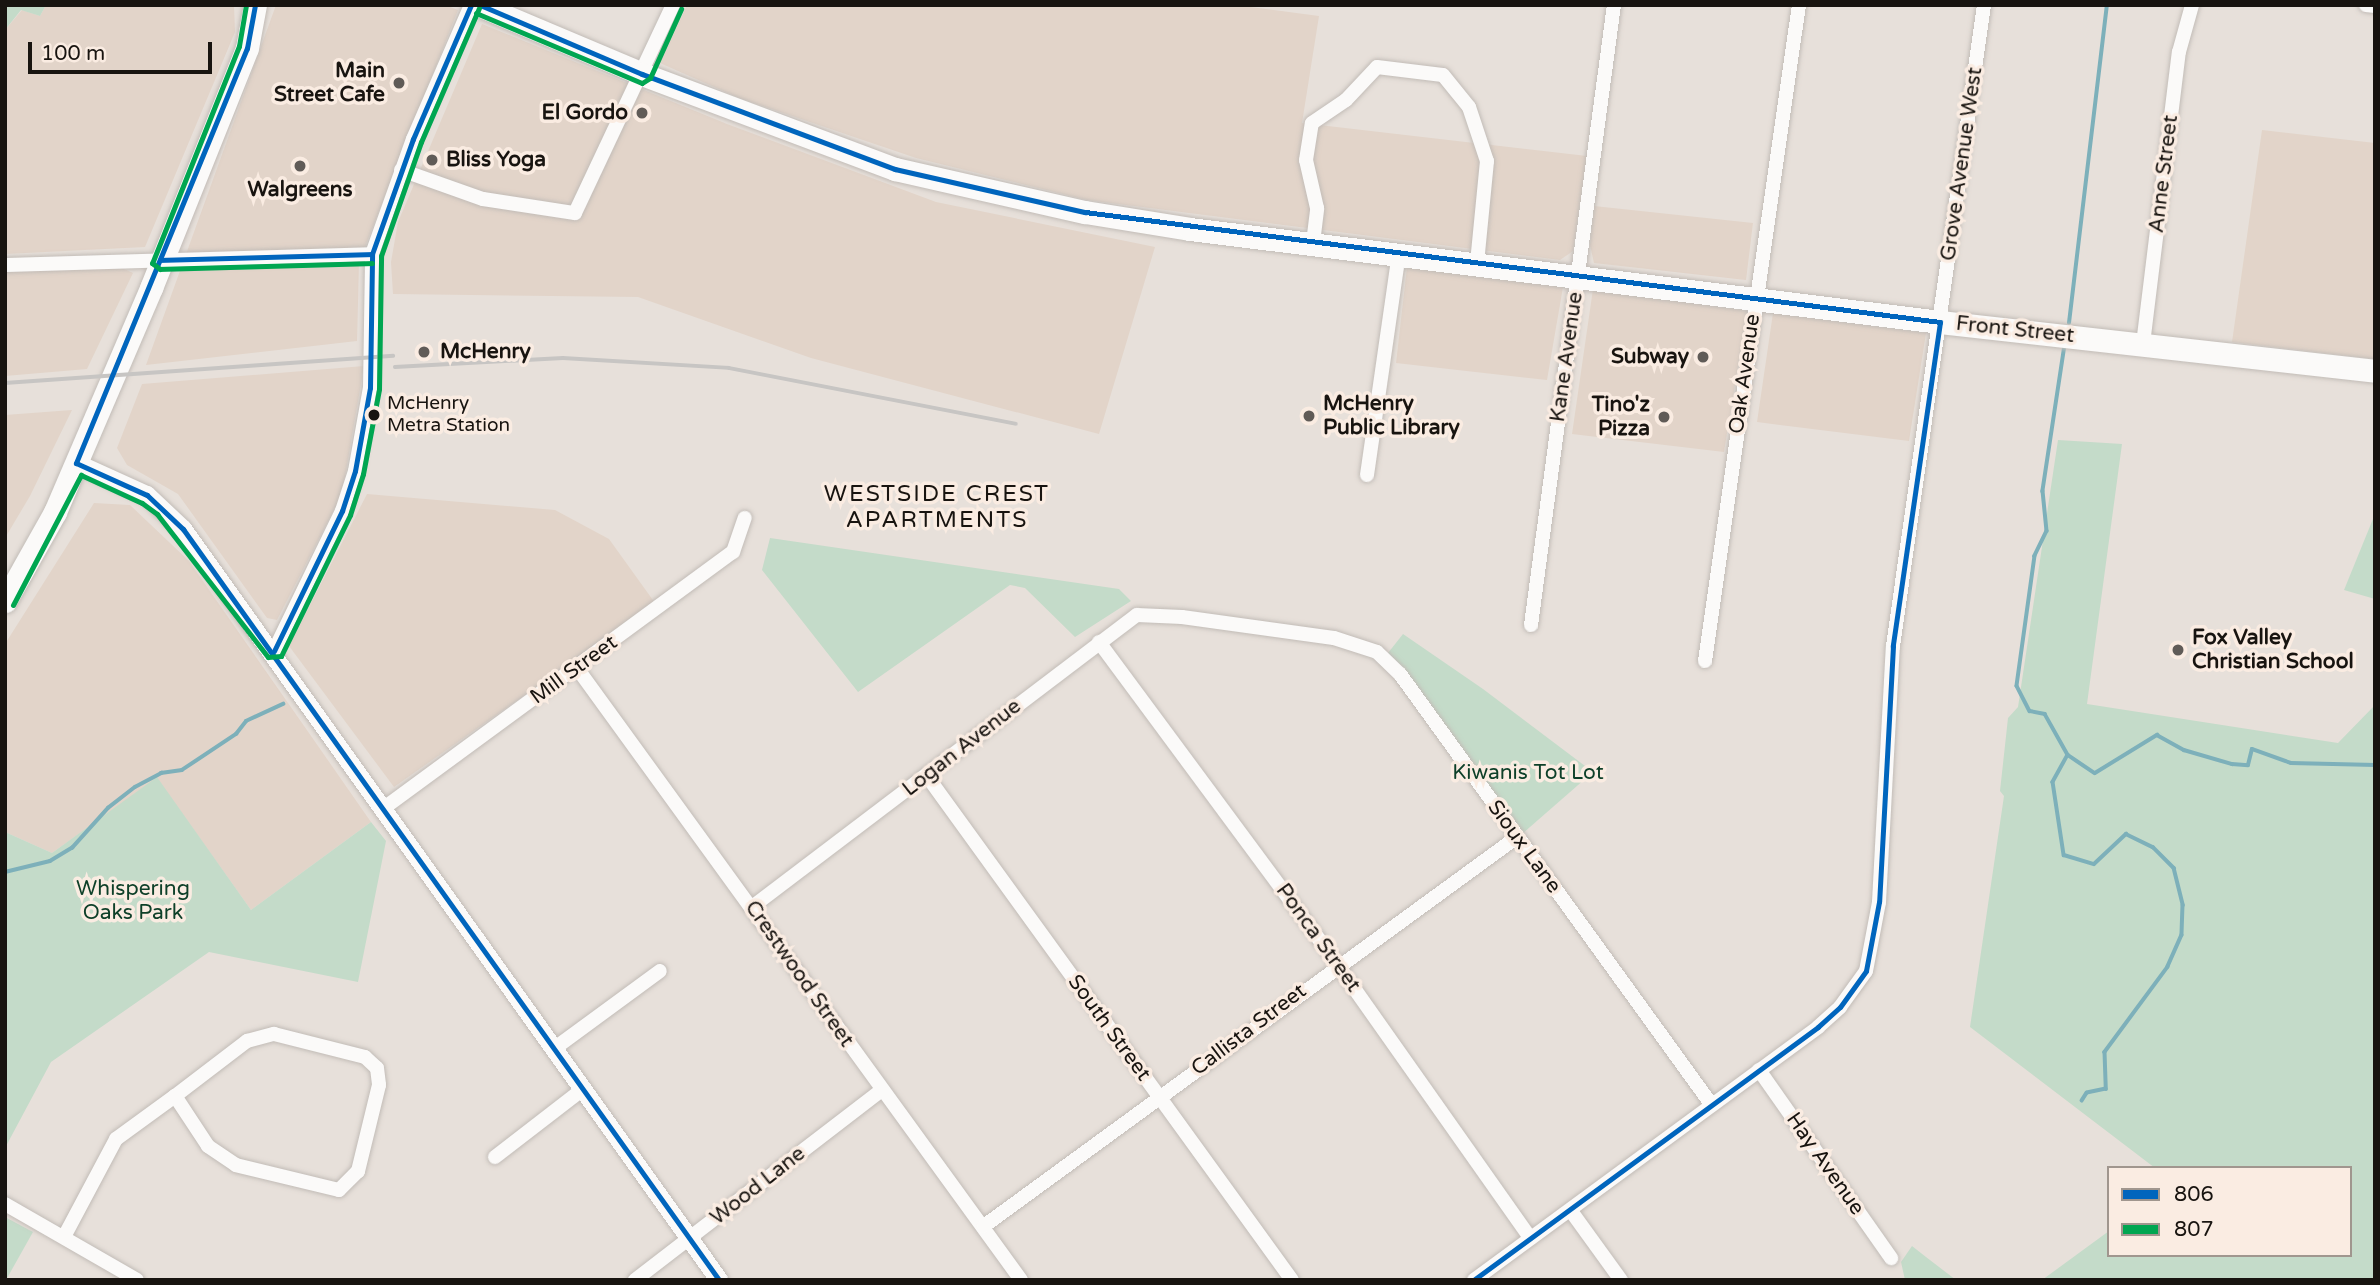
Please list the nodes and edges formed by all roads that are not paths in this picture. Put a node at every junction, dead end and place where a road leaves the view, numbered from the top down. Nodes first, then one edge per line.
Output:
1 (255, 5) edge
2 (269, 5) edge
3 (471, 5) edge
4 (478, 5) edge
5 (673, 5) edge
6 (1614, 5) edge
7 (1799, 5) edge
8 (1984, 5) edge
9 (2192, 5) edge
10 (2366, 5) edge
11 (2373, 6) edge
12 (253, 31) junction
13 (642, 74) junction
14 (401, 170) junction
15 (1313, 243) junction
16 (372, 254) junction
17 (1399, 254) junction
18 (160, 260) junction
19 (1477, 263) junction
20 (5, 265) edge
21 (1578, 276) junction
22 (1756, 299) junction
23 (1940, 322) junction
24 (2143, 344) junction
25 (2375, 371) edge
26 (76, 463) junction
27 (1367, 475) dead end
28 (745, 518) dead end
29 (5, 601) edge
30 (1182, 617) joint
31 (1531, 625) dead end
32 (1099, 642) junction
33 (274, 651) junction
34 (1705, 661) dead end
35 (577, 668) junction
36 (927, 776) junction
37 (384, 808) junction
38 (1517, 837) junction
39 (752, 907) junction
40 (1337, 964) junction
41 (660, 971) dead end
42 (555, 1048) junction
43 (1759, 1070) junction
44 (583, 1089) junction
45 (880, 1091) junction
46 (175, 1096) junction
47 (1158, 1097) junction
48 (1711, 1104) junction
49 (495, 1157) dead end
50 (5, 1203) edge
51 (1572, 1211) junction
52 (984, 1226) junction
53 (65, 1235) junction
54 (1530, 1238) junction
55 (689, 1239) junction
56 (1891, 1258) dead end
57 (137, 1280) edge
58 (635, 1280) edge
59 (719, 1280) edge
60 (1021, 1280) edge
61 (1292, 1280) edge
62 (1474, 1280) edge
63 (1621, 1280) edge

1 - 12 main road
2 - 12 main road
3 - 14 street
4 - 13 main road, Front Street
5 - 13 street
6 - 21 street, Kane Avenue
7 - 22 street, Oak Avenue
8 - 23 street, Grove Avenue West
9 - 24 street, Anne Street
10 - 11 street
12 - 18 main road
13 - 14 street
13 - 15 main road, Front Street
14 - 16 street
15 - 17 main road, Front Street
15 - 19 street
16 - 18 street
16 - 33 street
17 - 19 main road, Front Street
17 - 27 street
18 - 20 street
18 - 26 main road
19 - 21 main road, Front Street
21 - 22 main road, Front Street
21 - 31 street, Kane Avenue
22 - 23 main road, Front Street
22 - 34 street, Oak Avenue
23 - 24 main road, Front Street
23 - 43 street, Grove Avenue West
24 - 25 main road, Front Street
26 - 29 main road
26 - 33 street
28 - 35 street, Mill Street
30 - 32 street, Logan Avenue
30 - 38 street, Sioux Lane
32 - 36 street, Logan Avenue
32 - 40 street, Ponca Street
33 - 37 street
35 - 37 street, Mill Street
35 - 39 street, Crestwood Street
36 - 39 street, Logan Avenue
36 - 47 street, South Street
37 - 42 street
38 - 40 street, Callista Street
38 - 48 street, Sioux Lane
39 - 45 street, Crestwood Street
40 - 47 street, Callista Street
40 - 54 street, Ponca Street
41 - 42 street
42 - 44 street
43 - 48 street, Grove Avenue West
43 - 56 street, Hay Avenue
44 - 49 street
44 - 55 street
45 - 52 street, Crestwood Street
45 - 55 street, Wood Lane
46 - 46 street
46 - 53 street
47 - 52 street, Callista Street
47 - 61 street, South Street
48 - 51 street, Grove Avenue West
50 - 53 street
51 - 54 street, Grove Avenue West
51 - 63 street
52 - 60 street, Crestwood Street
53 - 57 street
54 - 62 street, Grove Avenue West
55 - 58 street, Wood Lane
55 - 59 street

